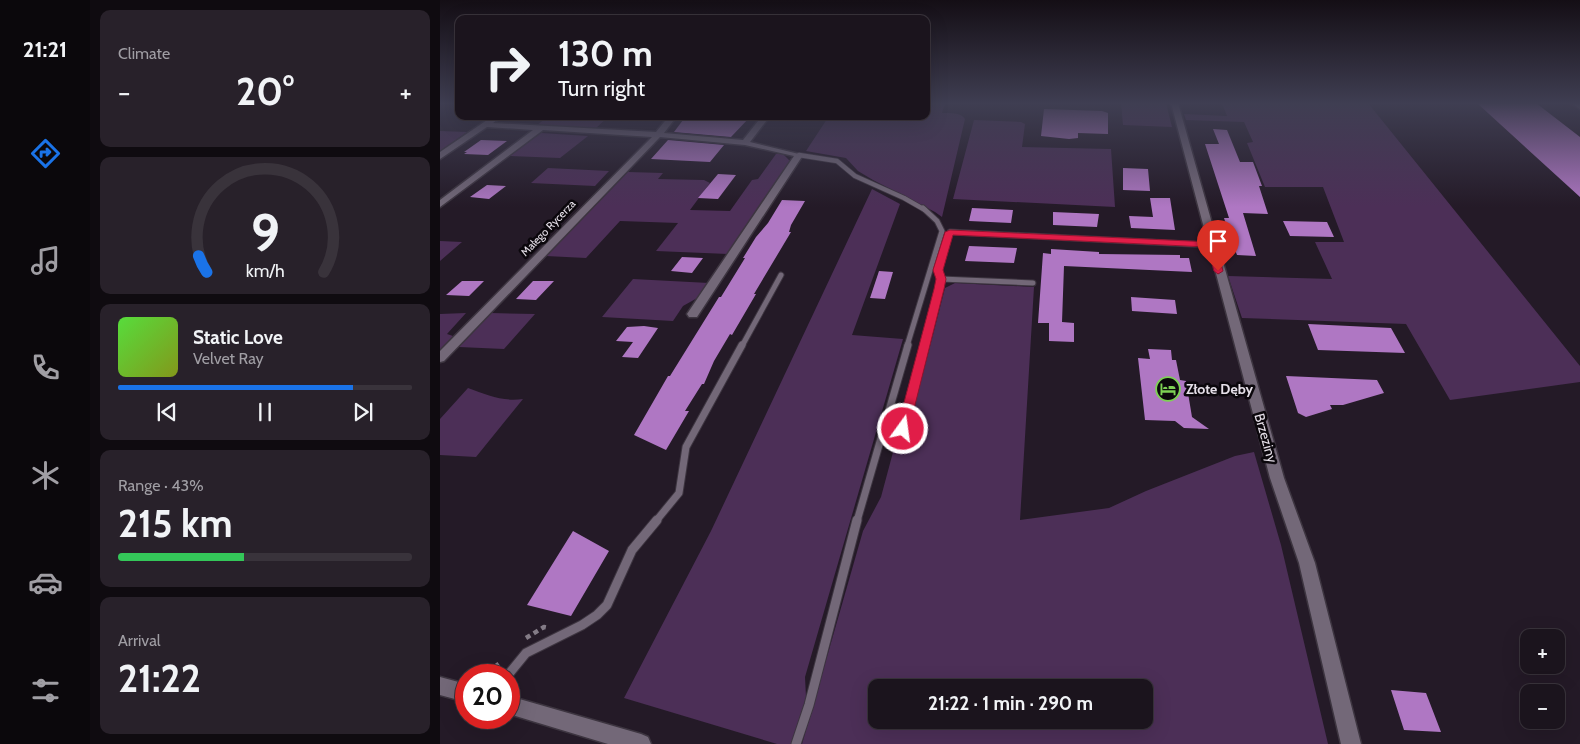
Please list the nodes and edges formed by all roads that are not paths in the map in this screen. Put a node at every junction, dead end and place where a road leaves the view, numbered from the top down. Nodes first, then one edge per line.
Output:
1 (467, 138) edge
2 (528, 138) edge
3 (655, 138) edge
4 (688, 138) edge
5 (749, 138) edge
6 (1183, 138) edge
7 (745, 143) junction
8 (799, 155) junction
9 (440, 156) edge
10 (440, 204) edge
11 (1211, 245) junction
12 (781, 275) dead end
13 (941, 279) junction
14 (1033, 283) dead end
15 (693, 314) dead end
16 (440, 358) edge
17 (903, 429) dead end
18 (517, 664) edge
19 (440, 686) edge
20 (455, 690) edge
21 (520, 707) edge
22 (641, 744) edge
23 (796, 744) edge
24 (1350, 744) edge

1 - 9 street
2 - 10 street
3 - 16 street, Małego Rycerza
4 - 7 street
5 - 7 street
6 - 11 street, Brzeziny
7 - 8 street
8 - 15 street
8 - 23 lane
11 - 13 lane
11 - 24 street, Brzeziny
12 - 18 lane
13 - 14 lane
13 - 17 lane
19 - 20 street
21 - 22 street

